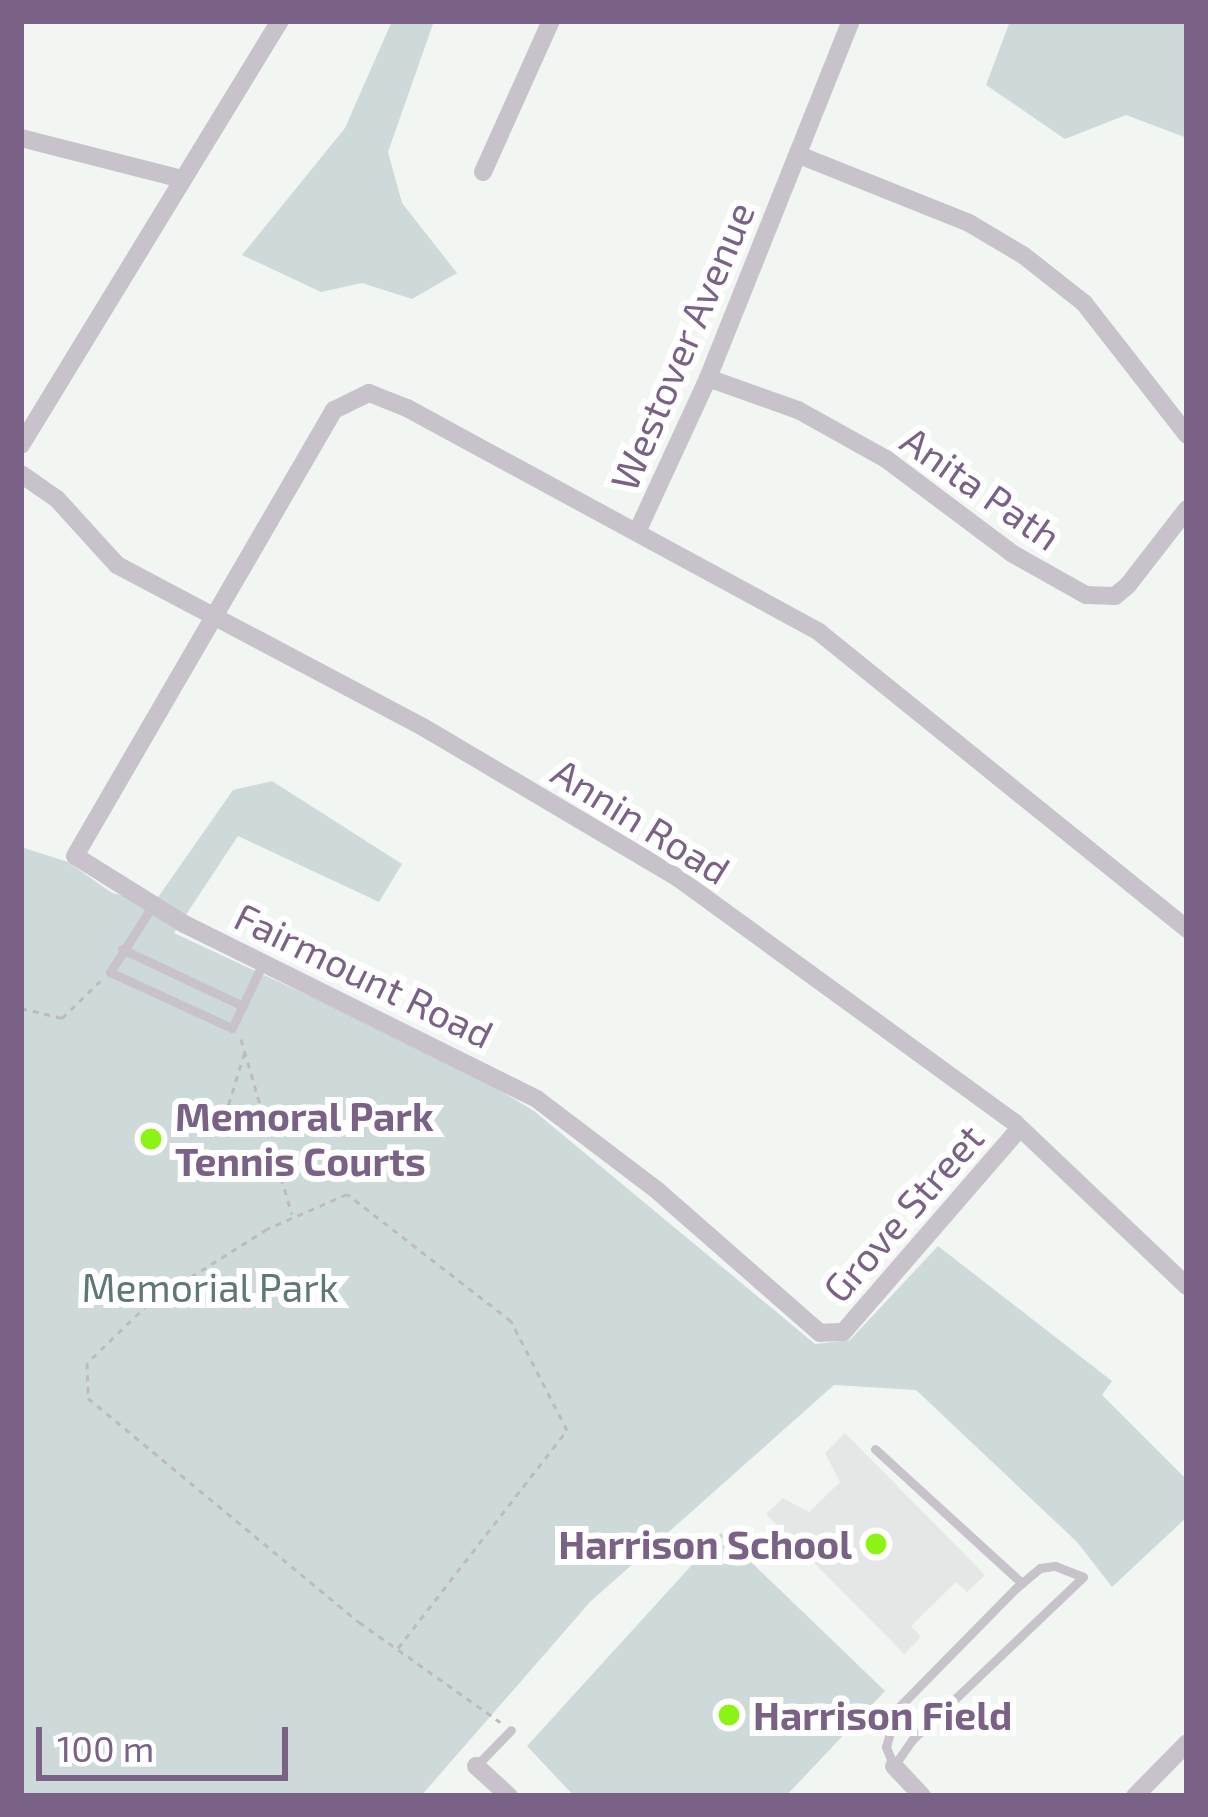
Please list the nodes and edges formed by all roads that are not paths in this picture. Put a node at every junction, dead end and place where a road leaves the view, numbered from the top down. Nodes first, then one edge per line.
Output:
1 (280, 21) edge
2 (551, 21) edge
3 (850, 21) edge
4 (21, 138) edge
5 (800, 155) junction
6 (483, 172) dead end
7 (182, 179) junction
8 (708, 378) junction
9 (1187, 435) edge
10 (21, 445) edge
11 (21, 475) edge
12 (1187, 509) edge
13 (637, 532) junction
14 (212, 616) junction
15 (153, 905) junction
16 (1187, 929) edge
17 (122, 949) junction
18 (262, 965) junction
19 (243, 1006) junction
20 (1020, 1128) junction
21 (1187, 1286) edge
22 (831, 1334) joint
23 (875, 1449) dead end
24 (1022, 1583) junction
25 (512, 1730) road end
26 (1187, 1743) edge
27 (476, 1766) joint
28 (894, 1766) junction
29 (509, 1796) edge
30 (922, 1796) edge
31 (1135, 1796) edge

1 - 7 street
2 - 6 street
3 - 5 street, Westover Avenue
4 - 7 street
5 - 8 street, Westover Avenue
5 - 9 street
7 - 10 street
8 - 12 street, Anita Path
8 - 13 street, Westover Avenue
11 - 14 street, Annin Road
13 - 14 street
13 - 16 street, Westover Avenue
14 - 15 street, Fairmount Road
14 - 20 street, Annin Road
15 - 17 lane
15 - 18 street, Fairmount Road
17 - 19 lane
17 - 19 lane
18 - 19 lane
18 - 22 street, Fairmount Road
20 - 21 street, Annin Road
20 - 22 street, Grove Street
23 - 24 lane
24 - 28 lane
24 - 28 lane
25 - 27 lane
26 - 31 street
27 - 29 street
28 - 30 street

